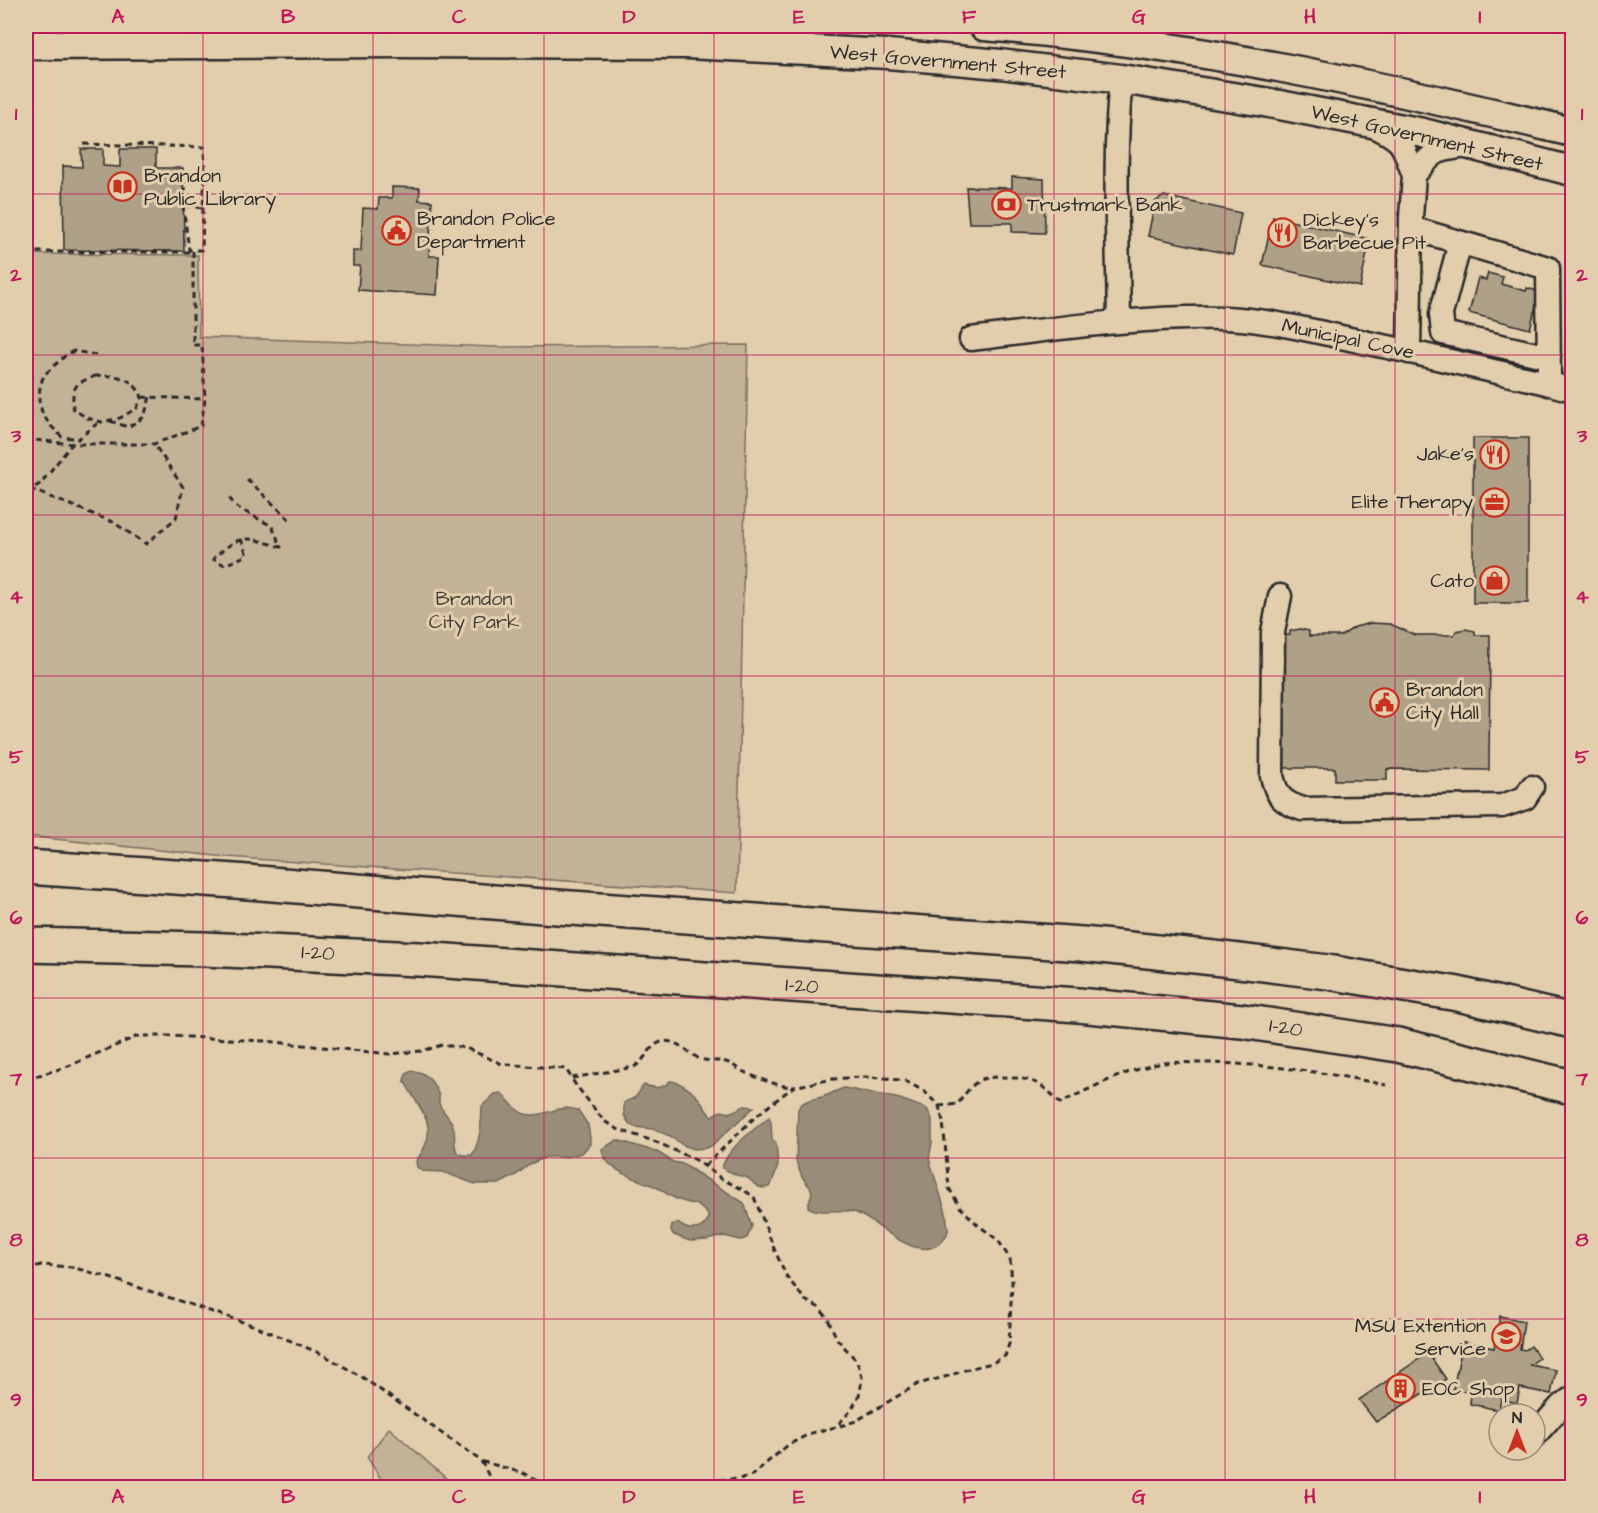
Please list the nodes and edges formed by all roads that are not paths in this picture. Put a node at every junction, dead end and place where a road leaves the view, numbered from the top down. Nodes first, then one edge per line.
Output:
1 (991, 26) edge
2 (527, 34) edge
3 (1127, 41) junction
4 (26, 45) edge
5 (1121, 79) junction
6 (1367, 122) junction
7 (1572, 132) edge
8 (1470, 145) junction
9 (1572, 171) edge
10 (1414, 175) junction
11 (1411, 228) junction
12 (1460, 243) junction
13 (1119, 322) junction
14 (971, 339) dead end
15 (1410, 352) junction
16 (1549, 357) junction
17 (1549, 384) junction
18 (1572, 390) edge
19 (1280, 596) dead end
20 (1532, 787) dead end
21 (26, 867) edge
22 (26, 945) edge
23 (1572, 1021) edge
24 (1572, 1087) edge
25 (1572, 1398) edge
26 (1547, 1422) edge

1 - 3 main road, West Government Street
2 - 4 main road, West Government Street
2 - 5 main road, West Government Street
3 - 5 main road
3 - 7 main road, West Government Street
5 - 6 main road, West Government Street
5 - 13 street
6 - 8 main road, West Government Street
6 - 10 street
8 - 9 main road, West Government Street
8 - 10 street
10 - 11 street
11 - 12 street
11 - 15 street
12 - 16 street
12 - 16 street
13 - 14 street, Municipal Cove
13 - 15 street, Municipal Cove
15 - 17 street, Municipal Cove
16 - 17 street
17 - 18 street, Municipal Cove
19 - 20 street
21 - 23 highway
22 - 24 highway, I-20
25 - 26 street

